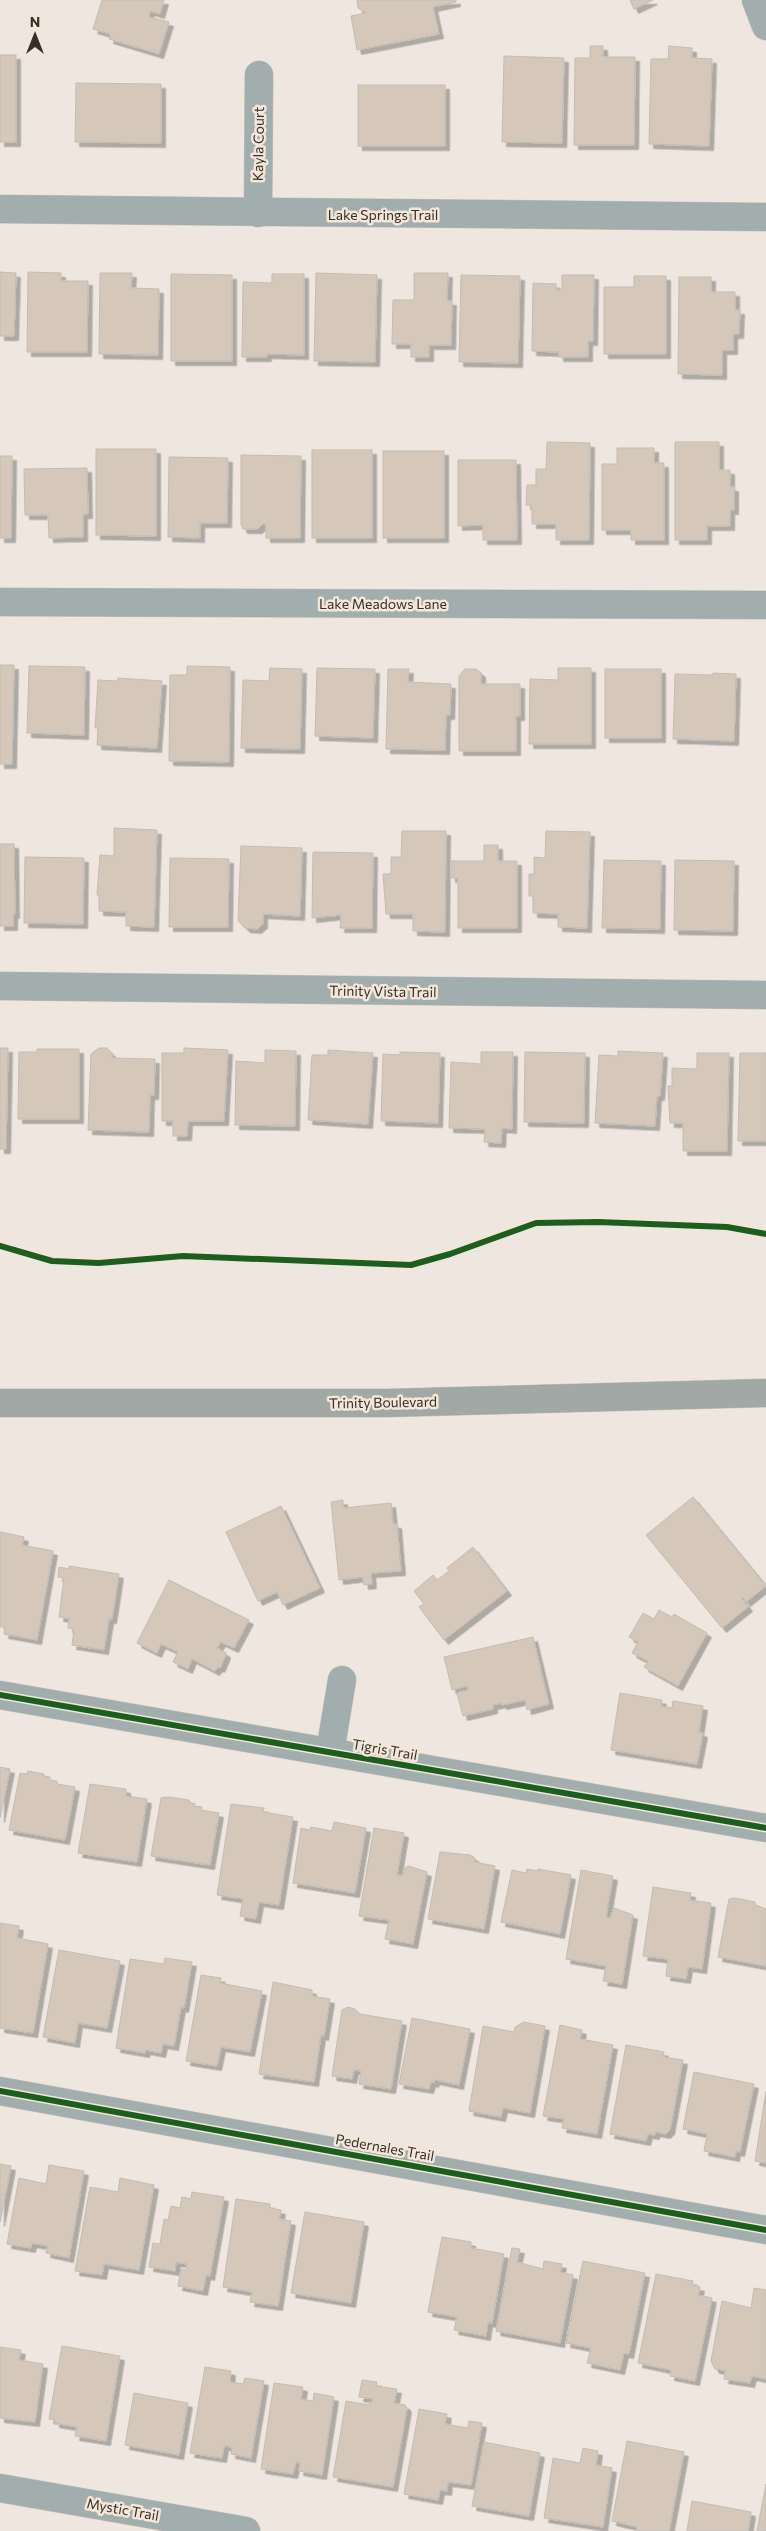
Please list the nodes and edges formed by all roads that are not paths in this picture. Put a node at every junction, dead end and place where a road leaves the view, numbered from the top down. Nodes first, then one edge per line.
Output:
1 (756, 0) edge
2 (766, 26) edge
3 (259, 75) dead end
4 (0, 209) edge
5 (258, 213) junction
6 (766, 217) edge
7 (0, 602) edge
8 (766, 605) edge
9 (0, 986) edge
10 (766, 995) edge
11 (766, 1394) edge
12 (0, 1403) edge
13 (342, 1680) dead end
14 (0, 1695) edge
15 (330, 1752) junction
16 (766, 1828) edge
17 (0, 2091) edge
18 (766, 2230) edge
19 (0, 2488) edge
20 (246, 2531) edge

1 - 2 street
3 - 5 street, Kayla Court
4 - 5 street, Lake Springs Trail
5 - 6 street, Lake Springs Trail
7 - 8 street, Lake Meadows Lane
9 - 10 street, Trinity Vista Trail
11 - 12 main road, Trinity Boulevard
13 - 15 street
14 - 15 street, Tigris Trail
15 - 16 street, Tigris Trail
17 - 18 street, Pedernales Trail
19 - 20 street, Mystic Trail

